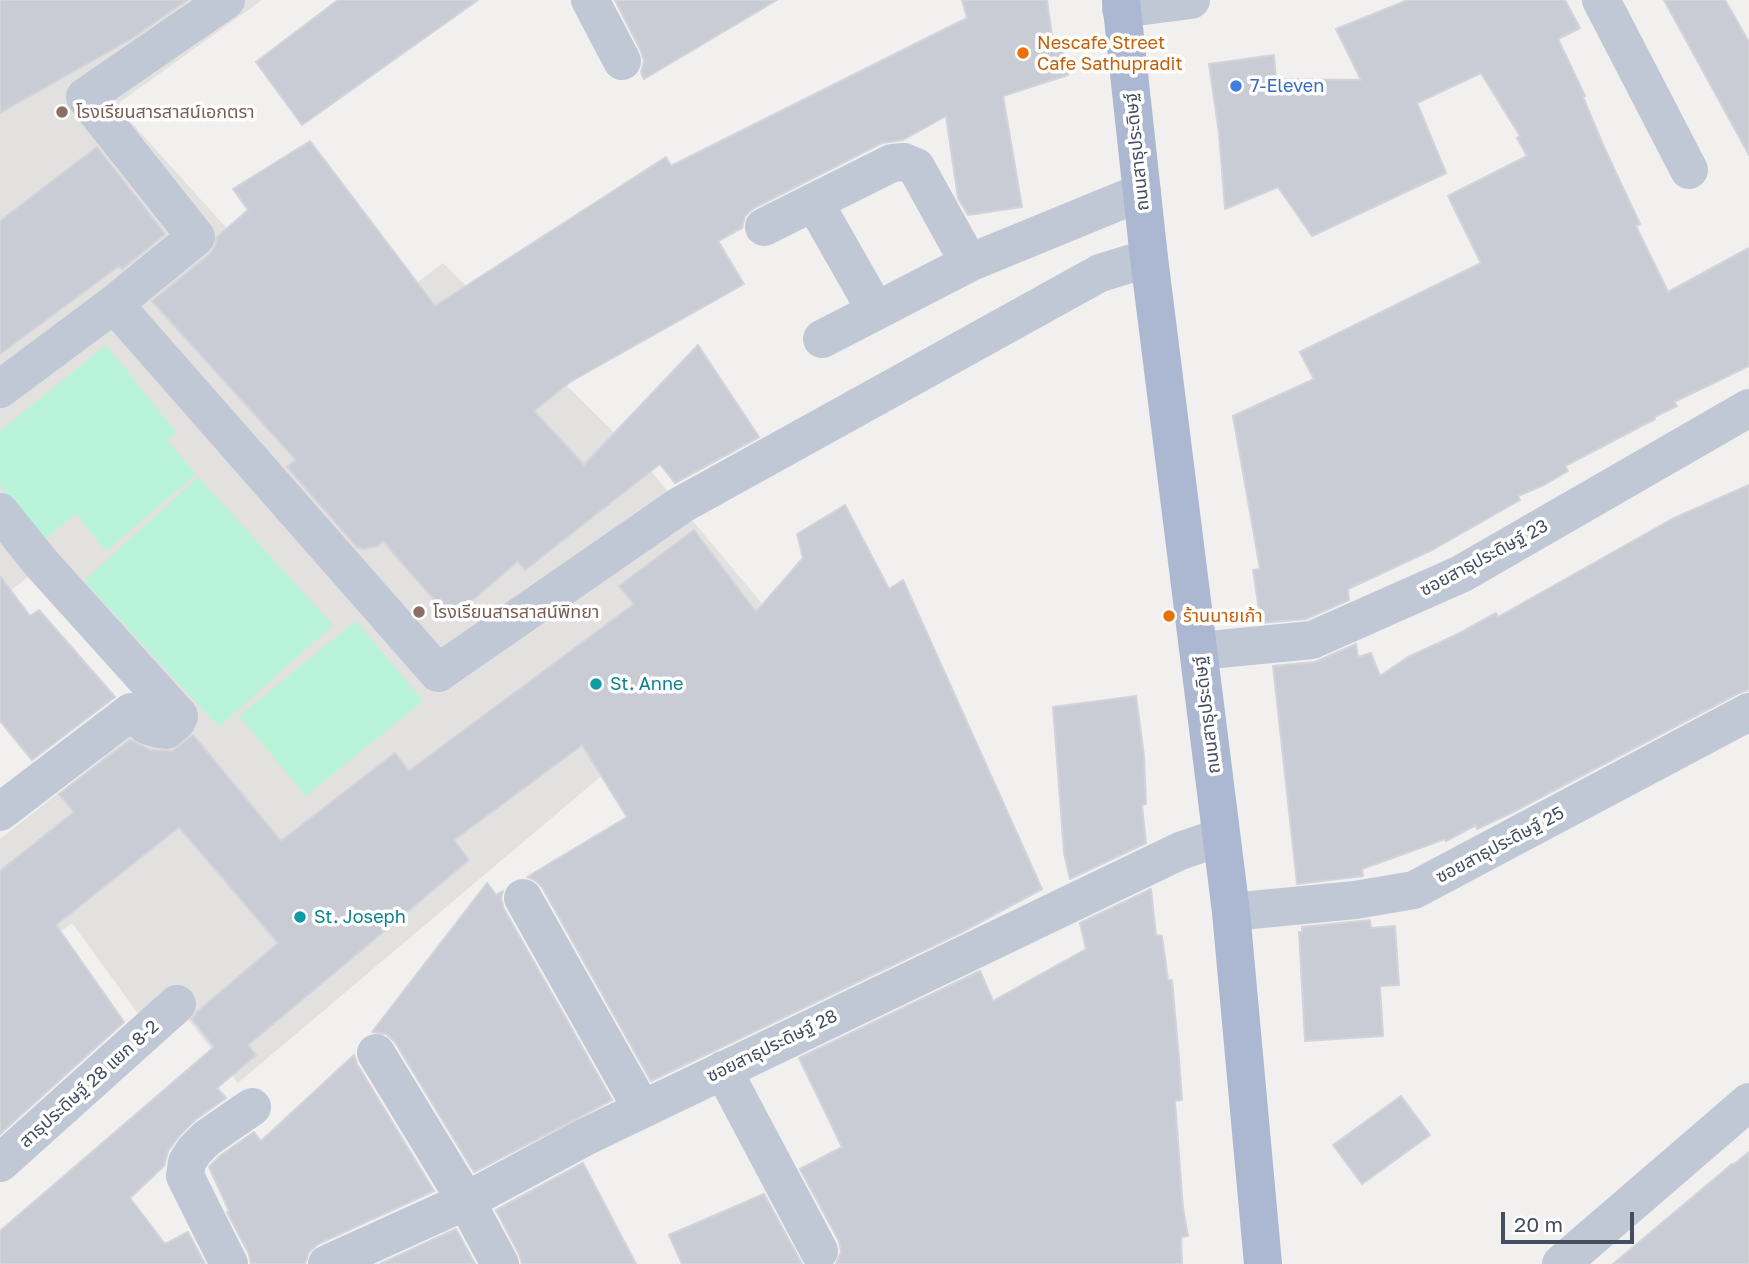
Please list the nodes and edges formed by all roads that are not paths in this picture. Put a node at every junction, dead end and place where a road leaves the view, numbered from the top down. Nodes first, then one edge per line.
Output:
1 (226, 0) edge
2 (590, 0) edge
3 (1191, 0) edge
4 (1601, 0) edge
5 (1121, 5) edge
6 (622, 61) dead end
7 (1689, 170) dead end
8 (1142, 192) junction
9 (814, 202) junction
10 (764, 227) dead end
11 (1149, 258) junction
12 (969, 263) junction
13 (114, 304) junction
14 (876, 311) junction
15 (822, 339) dead end
16 (0, 389) edge
17 (1749, 408) edge
18 (0, 512) edge
19 (1199, 651) junction
20 (1749, 712) edge
21 (0, 812) edge
22 (1221, 837) junction
23 (523, 898) dead end
24 (1231, 912) junction
25 (177, 1004) dead end
26 (376, 1053) dead end
27 (723, 1070) junction
28 (1749, 1102) edge
29 (252, 1107) dead end
30 (642, 1109) junction
31 (0, 1163) edge
32 (466, 1201) junction
33 (819, 1251) dead end
34 (229, 1264) edge
35 (327, 1264) edge
36 (500, 1264) edge
37 (1263, 1264) edge
38 (1561, 1264) edge

1 - 13 street
2 - 6 street
3 - 5 street
4 - 7 street
5 - 8 main road, ถนนสาธุประดิษฐ์
8 - 11 main road, ถนนสาธุประดิษฐ์
8 - 12 street
9 - 10 street
9 - 12 street
9 - 14 street
11 - 13 street
11 - 19 main road, ถนนสาธุประดิษฐ์
12 - 14 street
13 - 16 street
14 - 15 street
17 - 19 street, ซอยสาธุประดิษฐ์ 23
18 - 21 street
19 - 22 main road, ถนนสาธุประดิษฐ์
20 - 24 street, ซอยสาธุประดิษฐ์ 25
22 - 24 main road, ถนนสาธุประดิษฐ์
22 - 27 street, ซอยสาธุประดิษฐ์ 28
23 - 30 street
24 - 37 main road, ถนนสาธุประดิษฐ์
25 - 31 street, สาธุประดิษฐ์ 28 แยก 8-2
26 - 32 street
27 - 30 street, ซอยสาธุประดิษฐ์ 28
27 - 33 street
28 - 38 street
29 - 34 street
30 - 32 street, ซอยสาธุประดิษฐ์ 28
32 - 35 street, ซอยสาธุประดิษฐ์ 28
32 - 36 street

